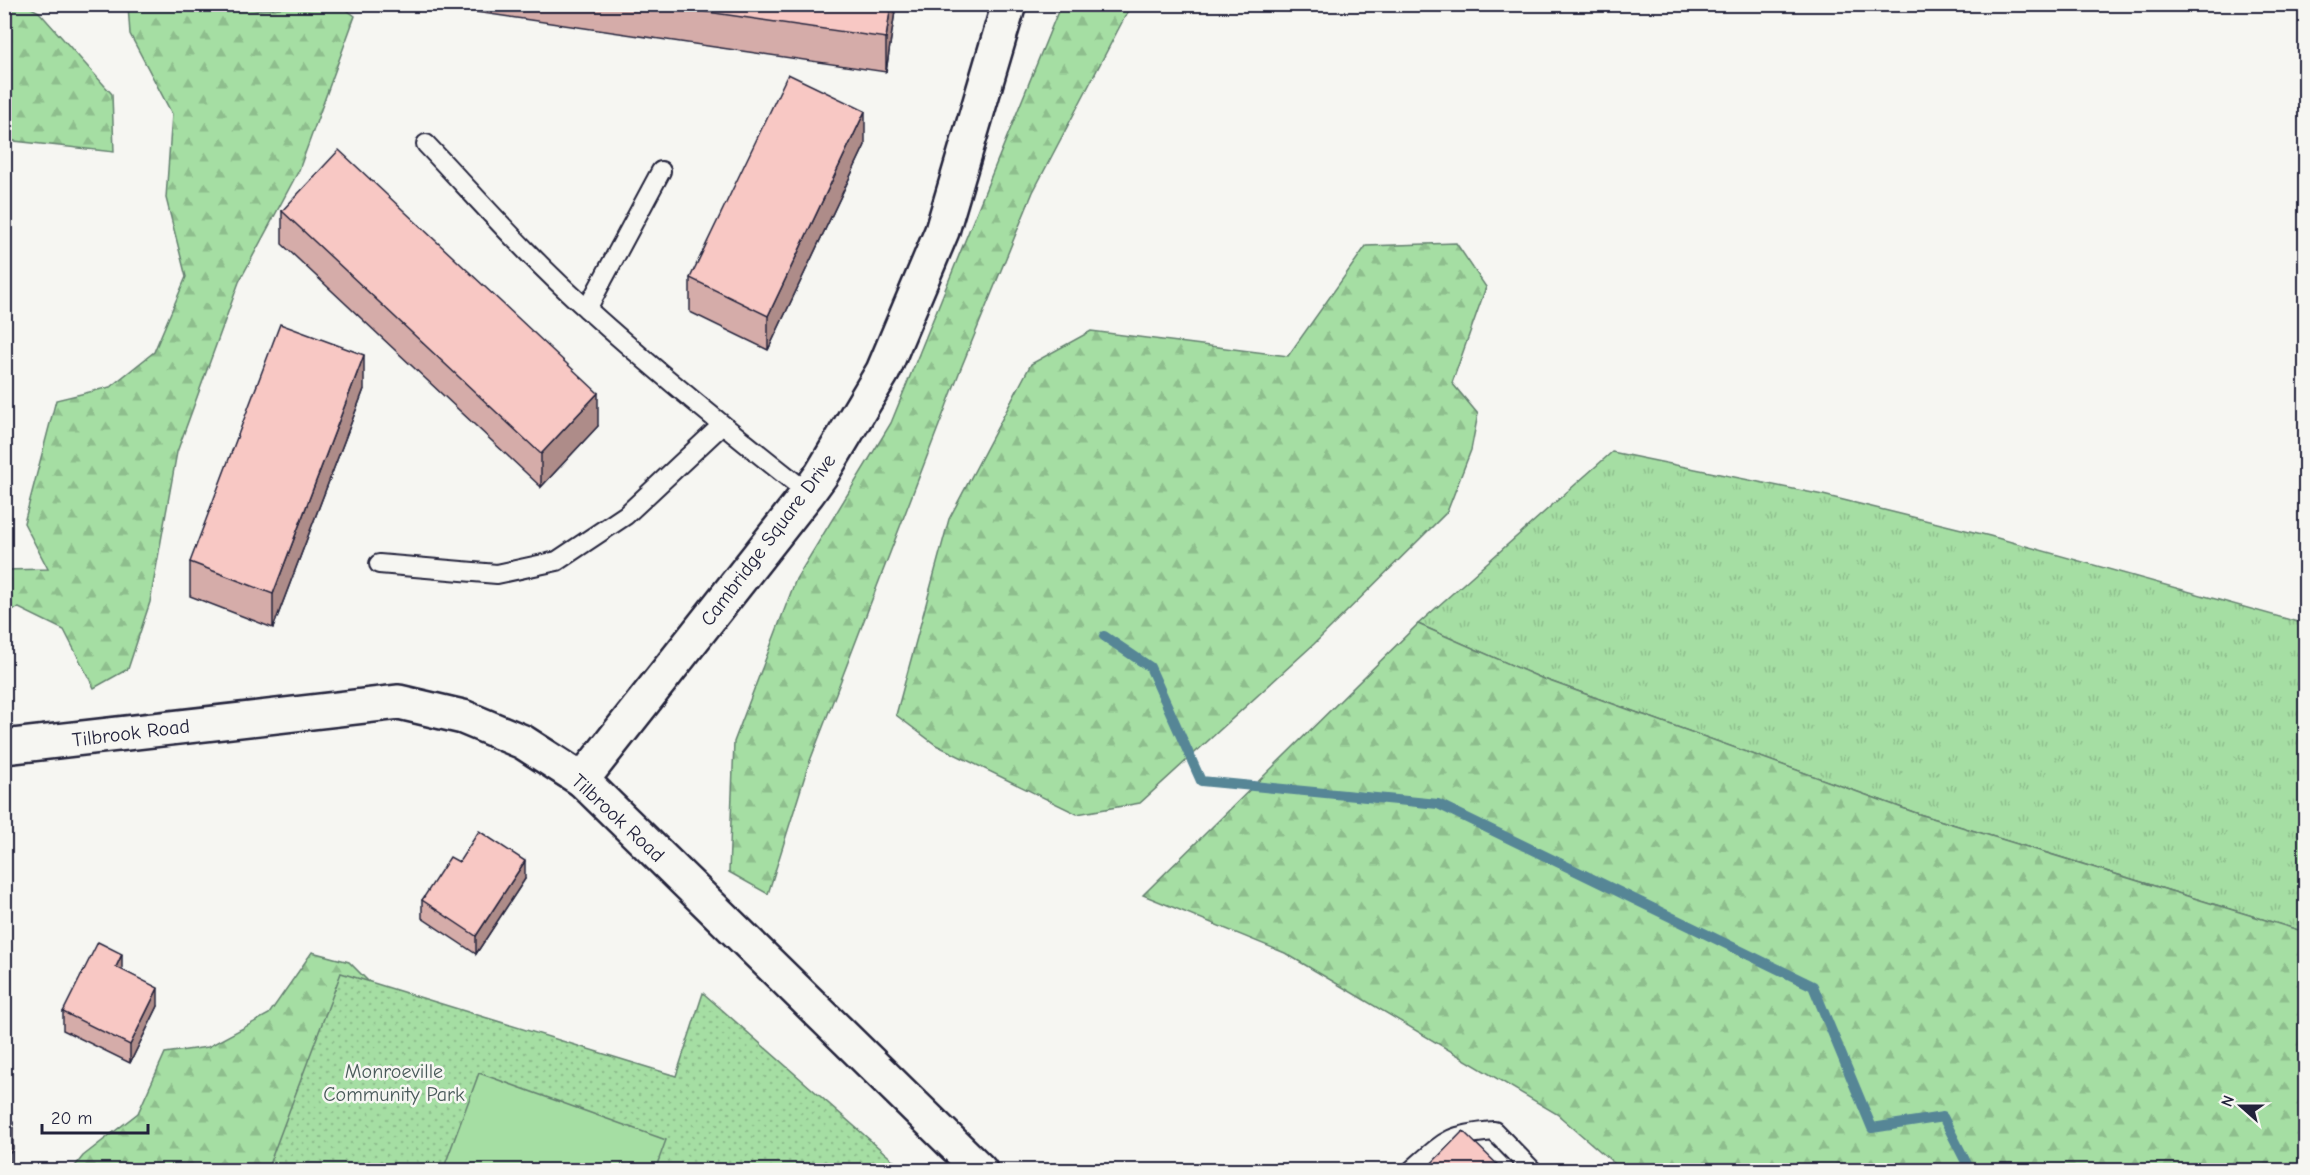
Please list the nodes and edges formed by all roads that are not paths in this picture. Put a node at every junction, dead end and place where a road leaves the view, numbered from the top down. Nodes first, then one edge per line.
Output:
1 (1009, 4) edge
2 (426, 144) dead end
3 (661, 171) dead end
4 (587, 309) junction
5 (722, 425) junction
6 (807, 493) junction
7 (379, 564) dead end
8 (4, 747) edge
9 (582, 780) junction
10 (980, 1170) edge
11 (1412, 1170) edge
12 (1532, 1170) edge

1 - 6 street, Cambridge Square Drive
2 - 4 lane
3 - 4 lane
4 - 5 lane
5 - 6 lane
5 - 7 lane
6 - 9 street, Cambridge Square Drive
8 - 9 street, Tilbrook Road
9 - 10 street, Tilbrook Road
11 - 12 lane

